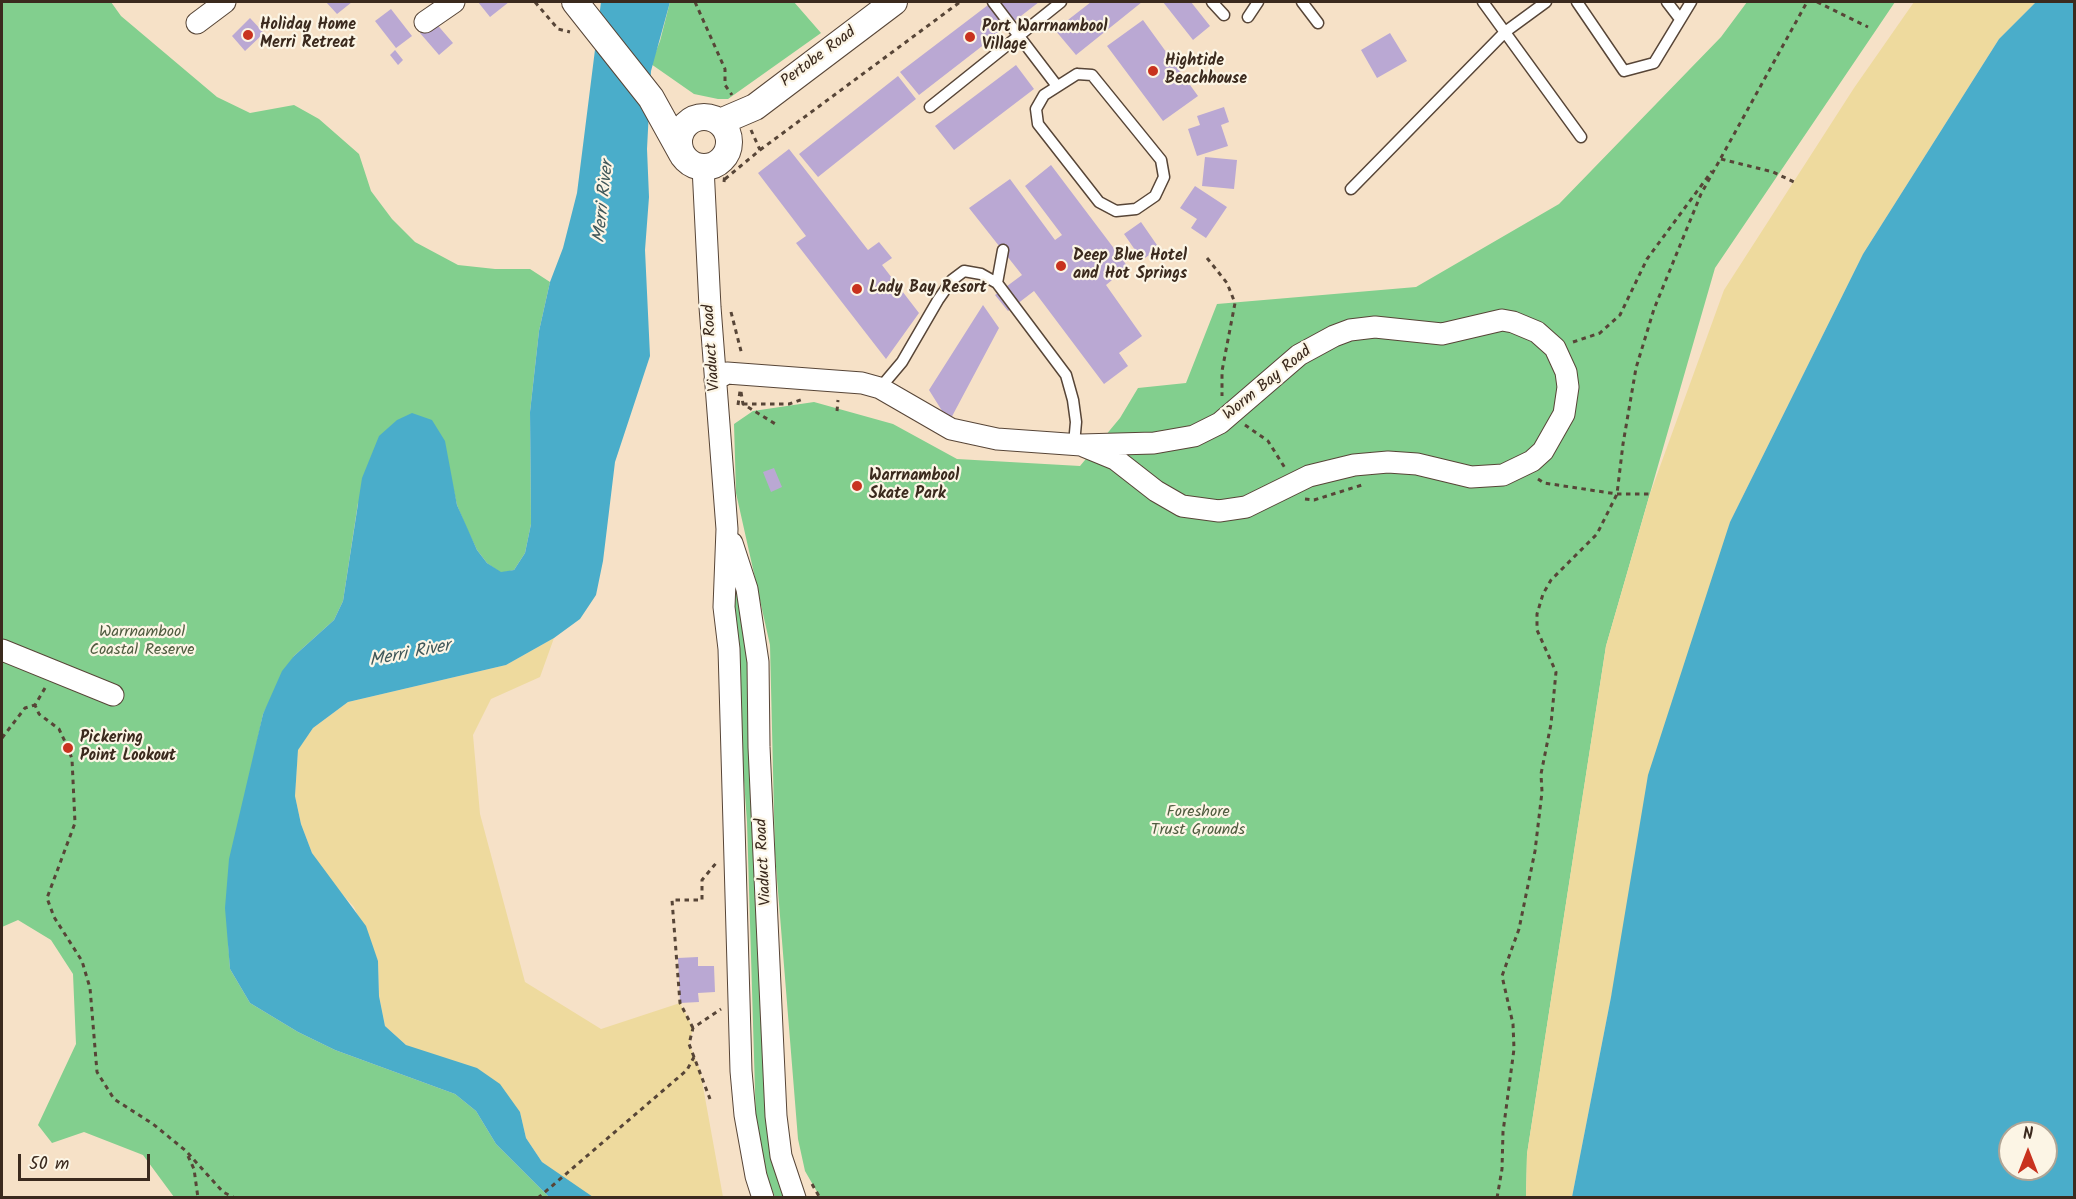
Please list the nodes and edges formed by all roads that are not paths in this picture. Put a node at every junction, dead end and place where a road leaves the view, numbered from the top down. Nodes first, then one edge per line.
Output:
1 (225, 2) edge
2 (454, 2) edge
3 (894, 2) edge
4 (993, 2) edge
5 (1061, 2) edge
6 (1212, 2) edge
7 (1258, 2) edge
8 (1302, 2) edge
9 (1483, 2) edge
10 (1546, 2) edge
11 (1577, 2) edge
12 (1667, 2) edge
13 (1691, 2) edge
14 (1224, 15) dead end
15 (1248, 17) dead end
16 (582, 19) edge
17 (1680, 19) junction
18 (425, 22) dead end
19 (1318, 22) dead end
20 (196, 23) dead end
21 (1505, 32) junction
22 (1017, 35) junction
23 (1057, 86) junction
24 (651, 99) junction
25 (930, 107) dead end
26 (724, 129) junction
27 (1581, 137) dead end
28 (703, 167) junction
29 (1351, 189) dead end
30 (1003, 250) dead end
31 (997, 283) junction
32 (715, 380) junction
33 (813, 380) junction
34 (880, 388) junction
35 (1169, 441) junction
36 (1077, 444) junction
37 (1150, 485) junction
38 (727, 529) junction
39 (2, 650) edge
40 (113, 695) dead end
41 (763, 1197) edge
42 (795, 1197) edge

1 - 20 street
2 - 18 street
3 - 26 street, Pertobe Road
4 - 22 lane
5 - 22 lane
6 - 14 lane
7 - 15 lane
8 - 19 lane
9 - 21 lane
10 - 21 lane
11 - 17 lane
12 - 17 lane
13 - 17 lane
16 - 24 street
21 - 27 lane
21 - 29 lane
22 - 23 lane
22 - 25 lane
23 - 23 lane
24 - 26 street
24 - 28 street
26 - 28 street
26 - 28 street
28 - 32 street, Viaduct Road
30 - 31 lane
31 - 34 lane
31 - 36 lane
32 - 33 street, Worm Bay Road
32 - 33 street, Worm Bay Road
32 - 38 street, Viaduct Road
33 - 34 street, Worm Bay Road
34 - 36 street, Worm Bay Road
35 - 36 street, Worm Bay Road
35 - 37 street
35 - 37 street, Worm Bay Road
36 - 37 street, Worm Bay Road
38 - 41 street, Viaduct Road
38 - 42 street, Viaduct Road
39 - 40 street

